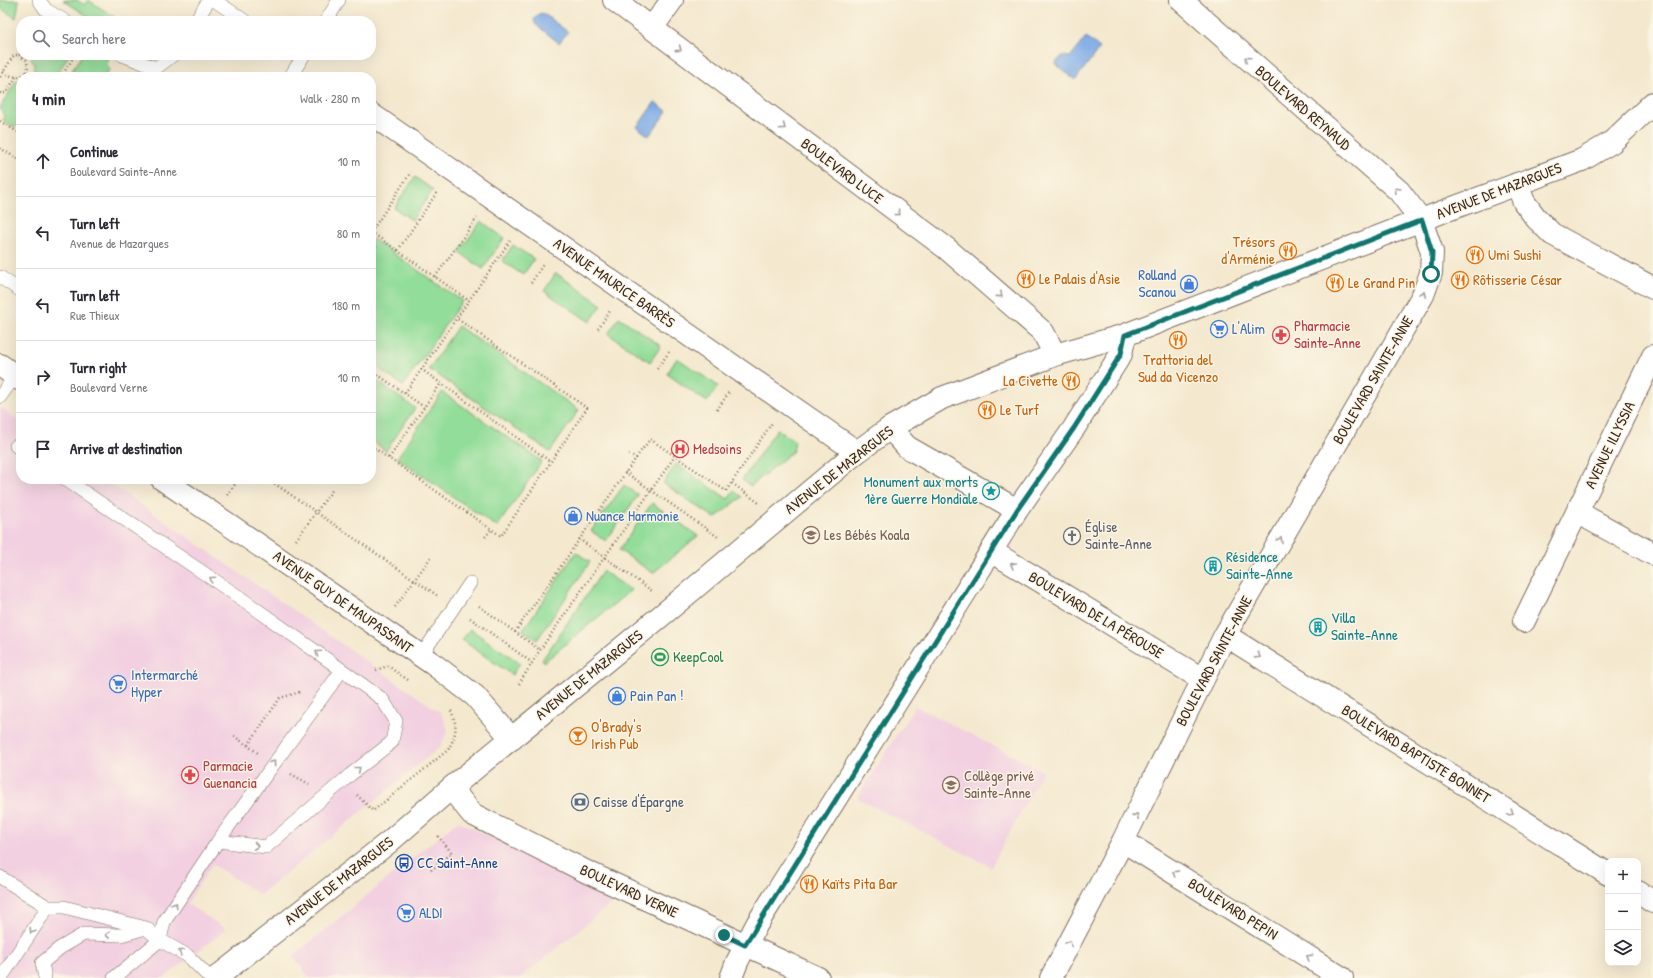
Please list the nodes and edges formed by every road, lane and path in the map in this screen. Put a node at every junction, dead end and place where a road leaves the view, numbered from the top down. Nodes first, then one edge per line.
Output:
1 (39, 0) edge
2 (209, 0) edge
3 (214, 0) edge
4 (339, 0) edge
5 (614, 0) edge
6 (672, 0) edge
7 (1181, 0) edge
8 (56, 16) edge
9 (199, 16) edge
10 (238, 16) edge
11 (329, 16) edge
12 (652, 28) junction
13 (16, 54) edge
14 (26, 60) edge
15 (72, 60) edge
16 (135, 60) edge
17 (166, 60) edge
18 (298, 60) edge
19 (3, 72) junction
20 (26, 72) edge
21 (64, 72) edge
22 (292, 72) edge
23 (0, 77) edge
24 (16, 77) joint
25 (0, 93) edge
26 (1653, 103) edge
27 (376, 118) edge
28 (0, 121) edge
29 (16, 131) edge
30 (0, 148) edge
31 (425, 152) junction
32 (16, 158) edge
33 (452, 171) junction
34 (1518, 184) junction
35 (491, 198) junction
36 (1422, 220) junction
37 (524, 221) junction
38 (376, 225) edge
39 (376, 235) edge
40 (398, 250) junction
41 (0, 277) edge
42 (435, 277) junction
43 (16, 288) edge
44 (1653, 288) edge
45 (468, 300) junction
46 (456, 318) junction
47 (1125, 335) junction
48 (1055, 355) junction
49 (1653, 356) edge
50 (421, 369) junction
51 (376, 373) edge
52 (12, 374) edge
53 (441, 383) junction
54 (405, 393) junction
55 (0, 397) edge
56 (786, 402) junction
57 (424, 407) junction
58 (890, 428) junction
59 (376, 449) edge
60 (857, 452) junction
61 (629, 454) dead end
62 (675, 456) junction
63 (389, 458) junction
64 (636, 458) junction
65 (551, 462) junction
66 (625, 472) junction
67 (732, 482) junction
68 (72, 484) edge
69 (177, 484) edge
70 (275, 484) edge
71 (333, 489) dead end
72 (651, 490) junction
73 (1017, 510) junction
74 (316, 512) junction
75 (1578, 512) junction
76 (778, 518) junction
77 (492, 529) junction
78 (485, 537) dead end
79 (579, 539) junction
80 (739, 551) junction
81 (991, 551) junction
82 (1653, 554) edge
83 (431, 557) dead end
84 (604, 558) junction
85 (282, 560) junction
86 (414, 580) junction
87 (470, 583) dead end
88 (673, 606) junction
89 (454, 607) junction
90 (467, 616) junction
91 (1524, 621) dead end
92 (380, 627) junction
93 (515, 632) junction
94 (1225, 635) junction
95 (540, 650) junction
96 (421, 656) junction
97 (531, 662) junction
98 (342, 670) junction
99 (1202, 679) junction
100 (519, 684) dead end
101 (512, 739) junction
102 (451, 788) junction
103 (437, 835) dead end
104 (218, 841) junction
105 (1123, 841) junction
106 (431, 870) dead end
107 (1605, 872) edge
108 (0, 876) edge
109 (1641, 894) edge
110 (1653, 902) edge
111 (48, 908) junction
112 (146, 928) junction
113 (160, 940) junction
114 (745, 945) junction
115 (1, 978) edge
116 (45, 978) edge
117 (114, 978) edge
118 (210, 978) edge
119 (216, 978) edge
120 (731, 978) edge
121 (818, 978) edge
122 (1051, 978) edge
123 (1342, 978) edge

1 - 8 lane
2 - 9 lane
3 - 10 lane
4 - 11 lane
5 - 12 street, BOULEVARD LUCE
6 - 12 street
36 -> 7 street, BOULEVARD REYNAUD
12 -> 48 street, BOULEVARD LUCE
13 - 19 path
14 - 20 path
15 - 21 path
16 - 17 lane
18 - 22 lane
19 - 23 path
19 - 24 path
24 - 25 path
26 - 34 street, AVENUE DE MAZARGUES
27 - 31 street, AVENUE MAURICE BARRÈS
28 - 29 path
30 - 32 path
31 - 33 street, AVENUE MAURICE BARRÈS
31 - 38 path
33 - 35 street, AVENUE MAURICE BARRÈS
33 - 40 path
34 - 36 street, AVENUE DE MAZARGUES
34 - 44 street
35 - 37 street, AVENUE MAURICE BARRÈS
35 - 42 path
36 - 47 street, AVENUE DE MAZARGUES
94 -> 36 street, BOULEVARD SAINTE-ANNE
37 - 45 path
37 - 56 street, AVENUE MAURICE BARRÈS
39 - 40 path
40 - 42 path
41 - 43 lane
42 - 45 path
45 - 46 path
46 - 50 path
46 - 65 path
47 - 48 street, AVENUE DE MAZARGUES
47 - 73 street
48 - 58 street, AVENUE DE MAZARGUES
49 - 75 street, AVENUE ILLYSSIA
50 - 53 path
50 - 54 path
51 - 54 path
52 - 55 lane
53 - 57 path
53 - 65 path
54 - 57 path
56 - 60 street, AVENUE MAURICE BARRÈS
56 - 67 path
57 - 63 path
58 - 60 street, AVENUE DE MAZARGUES
58 - 73 street
59 - 63 path
60 - 76 street, AVENUE DE MAZARGUES
61 - 64 path
62 - 64 path
62 - 67 path
62 - 72 path
63 - 77 path
64 - 66 path
65 - 77 path
66 - 72 path
66 - 79 path
67 - 76 path
98 -> 68 lane
69 - 85 street, AVENUE GUY DE MAUPASSANT
70 - 74 path
71 - 74 path
72 - 80 path
72 - 84 path
73 - 81 street
74 - 85 path
74 - 86 path
75 - 82 street
75 - 91 street, AVENUE ILLYSSIA
76 - 80 street, AVENUE DE MAZARGUES
77 - 78 path
79 - 84 path
79 - 93 path
80 - 88 street, AVENUE DE MAZARGUES
99 -> 81 street, BOULEVARD DE LA PÉROUSE
81 - 114 street
83 - 86 path
84 - 88 path
84 - 95 path
85 - 92 street, AVENUE GUY DE MAUPASSANT
86 - 89 path
86 - 92 path
87 - 89 lane
88 - 101 street, AVENUE DE MAZARGUES
89 - 90 path
89 - 96 lane
90 - 93 path
90 - 97 path
92 - 96 street, AVENUE GUY DE MAUPASSANT
93 - 95 path
94 - 99 street, BOULEVARD SAINTE-ANNE
94 -> 107 street, BOULEVARD BAPTISTE BONNET
95 - 97 path
96 - 101 street, AVENUE GUY DE MAUPASSANT
97 - 100 path
104 -> 98 lane
104 -> 98 lane
105 -> 99 street, BOULEVARD SAINTE-ANNE
101 - 102 street, AVENUE DE MAZARGUES
102 - 114 street, BOULEVARD VERNE
102 - 119 street, AVENUE DE MAZARGUES
103 - 106 path
113 -> 104 lane
122 -> 105 street, BOULEVARD SAINTE-ANNE
123 -> 105 street, BOULEVARD PEPIN
108 - 111 lane
109 - 110 street
111 - 112 lane
111 -> 115 lane
112 - 113 lane
112 -> 116 lane
113 - 117 lane
118 -> 113 lane
114 - 120 street
114 - 121 street, BOULEVARD VERNE

